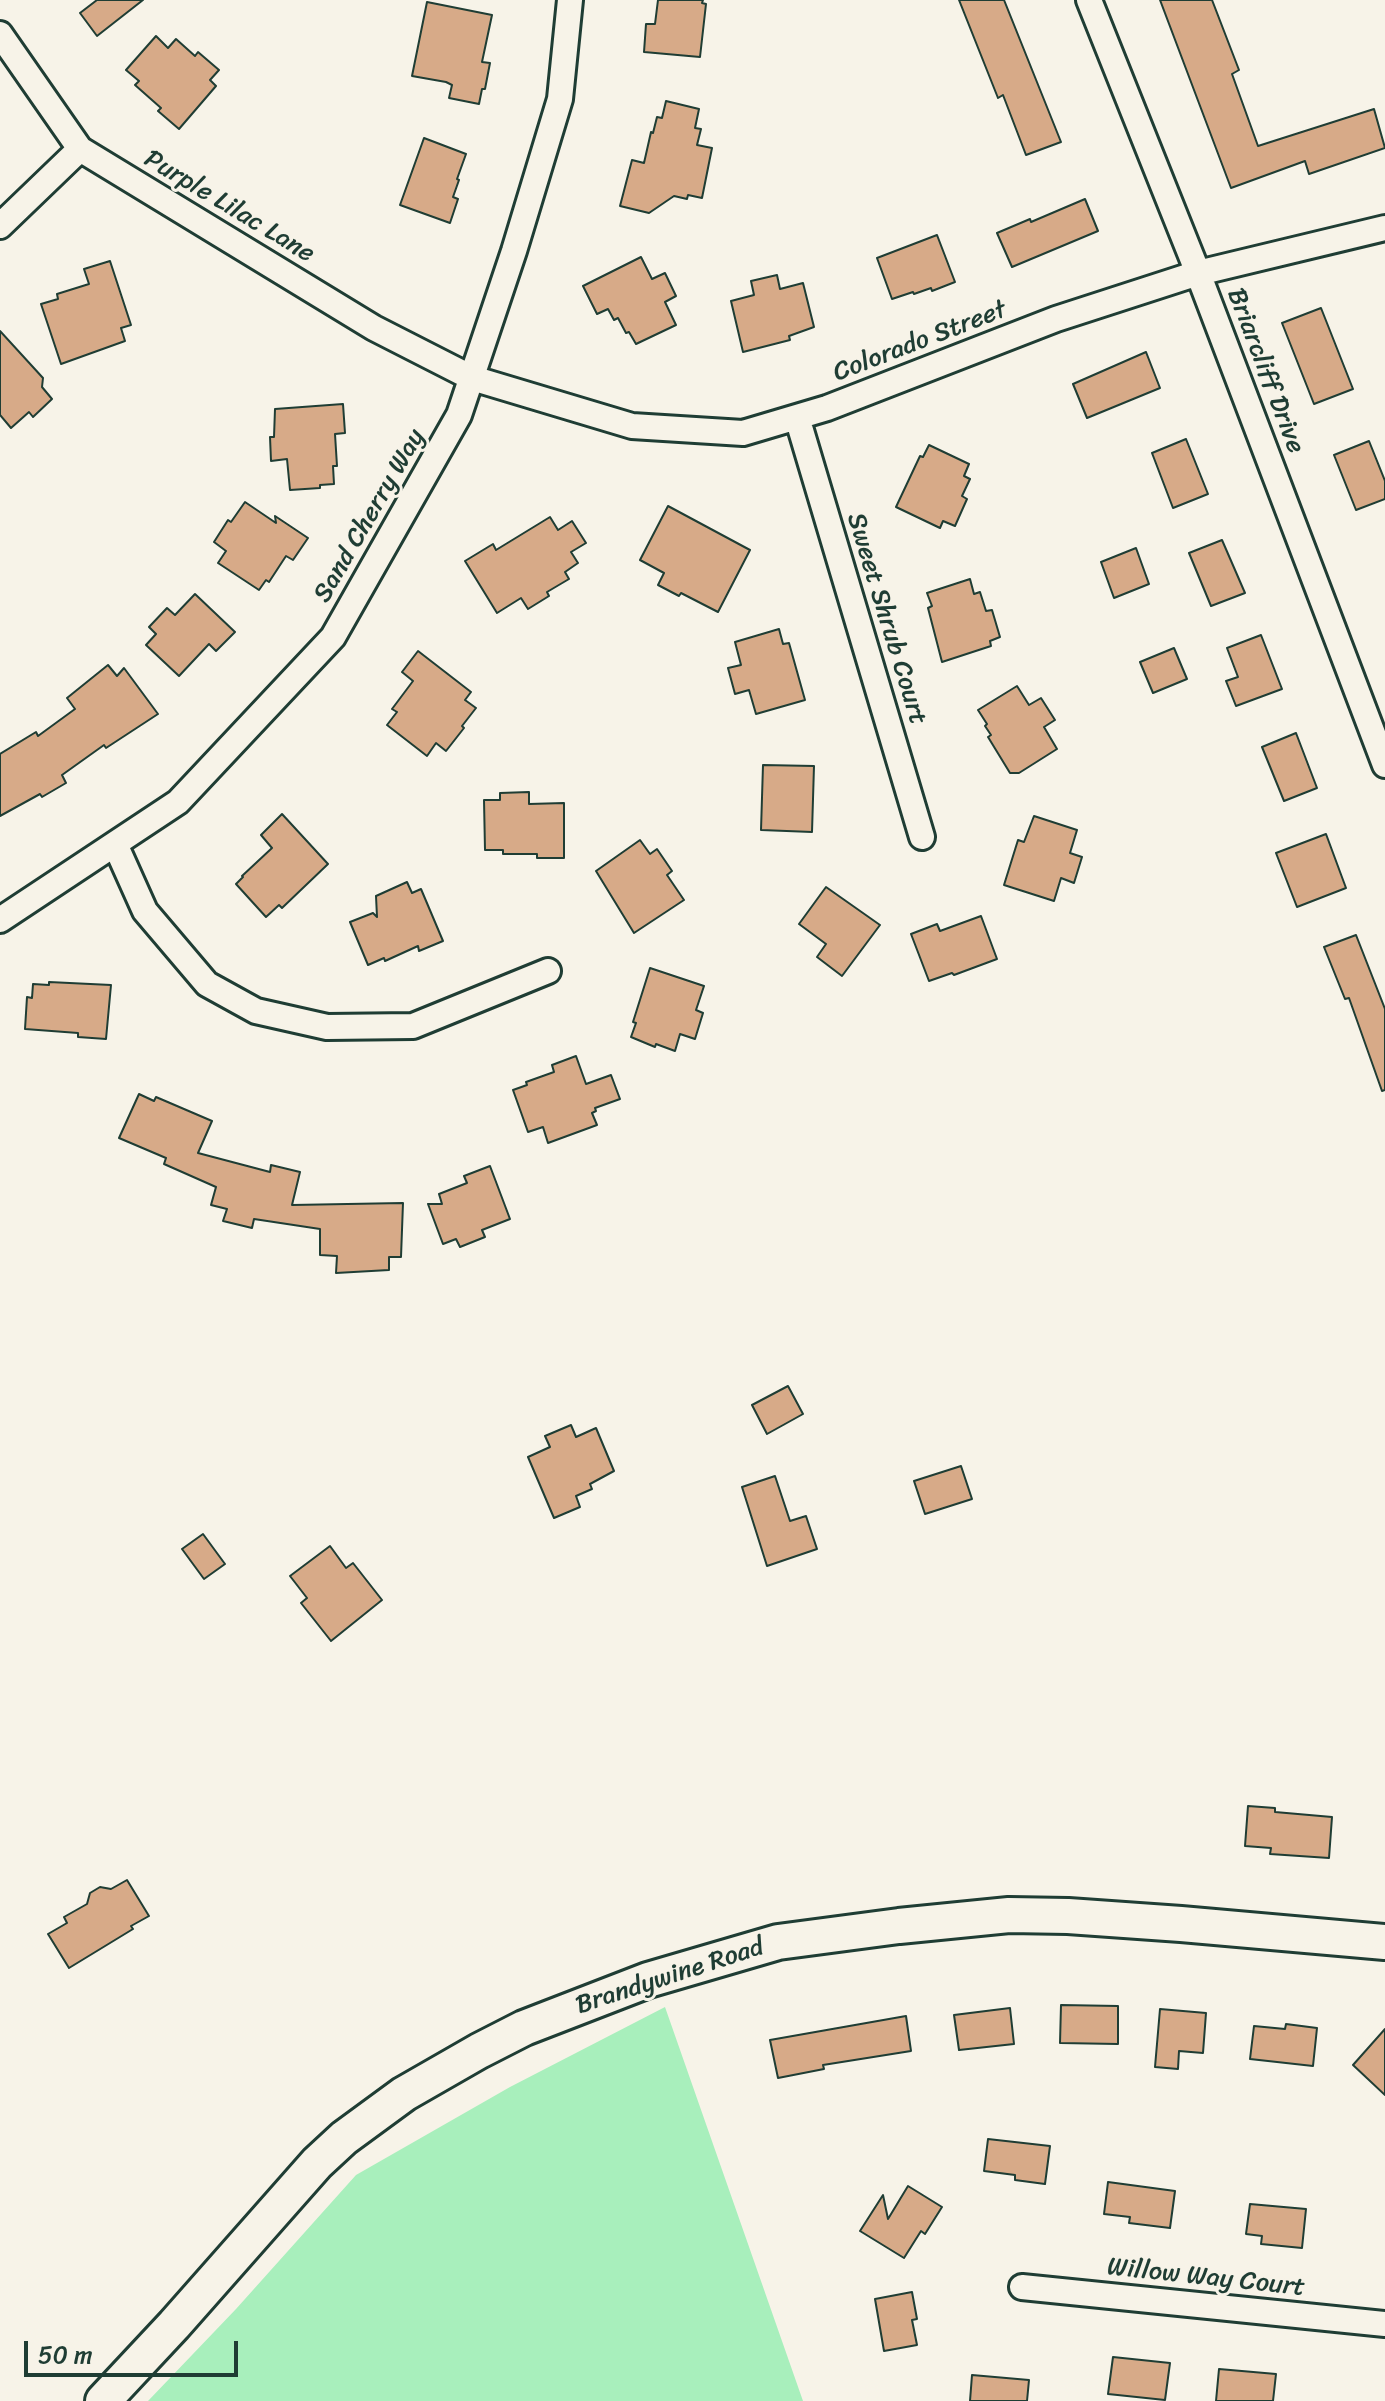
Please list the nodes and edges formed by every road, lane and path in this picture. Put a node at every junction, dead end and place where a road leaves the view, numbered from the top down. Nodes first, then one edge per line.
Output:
1 (570, 0) edge
2 (1089, 0) edge
3 (0, 34) edge
4 (80, 149) junction
5 (0, 226) edge
6 (1385, 228) edge
7 (1198, 273) junction
8 (472, 378) junction
9 (797, 417) junction
10 (1385, 765) edge
11 (922, 837) dead end
12 (115, 844) junction
13 (0, 920) edge
14 (548, 971) dead end
15 (1385, 1942) edge
16 (1022, 2287) dead end
17 (1385, 2324) edge
18 (103, 2401) edge

1 - 8 street, Sand Cherry Way
2 - 7 street, Briarcliff Drive
3 - 4 street, Purple Lilac Lane
4 - 5 street
4 - 8 street, Purple Lilac Lane
6 - 7 street, Colorado Street
7 - 9 street, Colorado Street
7 - 10 street, Briarcliff Drive
8 - 9 street, Colorado Street
8 - 12 street, Sand Cherry Way
9 - 11 street, Sweet Shrub Court
12 - 13 street, Sand Cherry Way
12 - 14 street
15 - 18 main road, Brandywine Road
16 - 17 street, Willow Way Court

